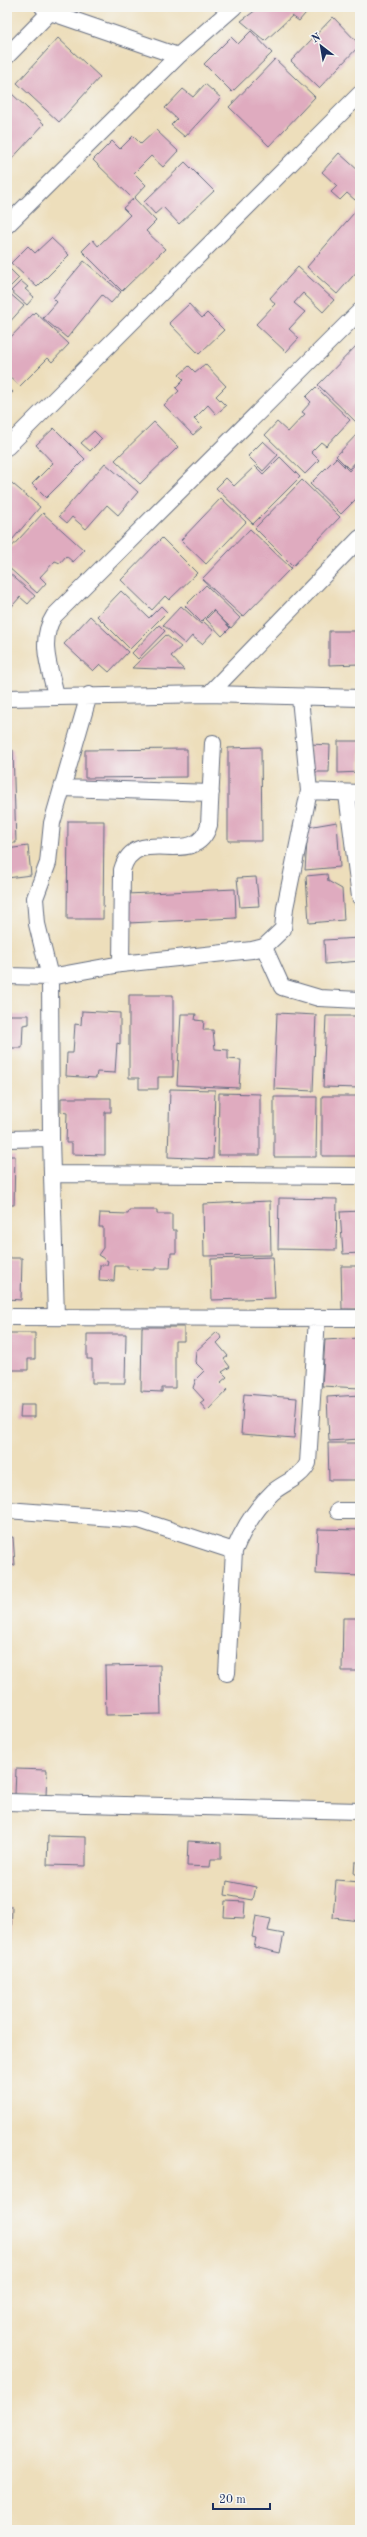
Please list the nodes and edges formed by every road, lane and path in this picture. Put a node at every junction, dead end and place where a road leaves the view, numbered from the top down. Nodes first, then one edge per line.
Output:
1 (234, 7) edge
2 (49, 9) edge
3 (7, 56) edge
4 (178, 56) junction
5 (360, 94) edge
6 (7, 224) edge
7 (360, 311) edge
8 (7, 447) edge
9 (360, 538) edge
10 (209, 694) junction
11 (89, 695) junction
12 (56, 696) junction
13 (7, 698) edge
14 (300, 698) junction
15 (360, 698) edge
16 (213, 743) dead end
17 (63, 788) junction
18 (309, 791) junction
19 (211, 793) junction
20 (354, 794) edge
21 (358, 869) edge
22 (360, 897) edge
23 (264, 947) junction
24 (122, 964) junction
25 (7, 976) edge
26 (50, 977) junction
27 (360, 1000) edge
28 (51, 1138) junction
29 (7, 1139) edge
30 (52, 1174) junction
31 (360, 1176) edge
32 (7, 1317) edge
33 (56, 1317) junction
34 (318, 1318) junction
35 (360, 1318) edge
36 (7, 1510) edge
37 (338, 1511) dead end
38 (360, 1511) edge
39 (234, 1551) junction
40 (227, 1673) dead end
41 (7, 1802) edge
42 (360, 1811) edge

1 - 4 street
2 - 3 street
2 - 4 street
4 - 6 street
5 - 8 street
7 - 12 street
9 - 10 street
10 - 11 street
10 - 14 street
11 - 12 street
11 - 17 street
12 - 13 street
14 - 15 street
14 - 18 street
16 - 19 street
17 - 19 street
17 - 26 street
18 - 20 street
18 - 23 street
19 - 24 street
20 - 21 street
21 - 22 street
23 - 24 street
23 - 27 street
24 - 26 street
25 - 26 street
26 - 28 street
28 - 29 street
28 - 30 street
30 - 31 street
30 - 33 street
32 - 33 street
33 - 34 street
34 - 35 street
34 - 39 street
36 - 39 street
37 - 38 street
39 - 40 street
41 - 42 street

